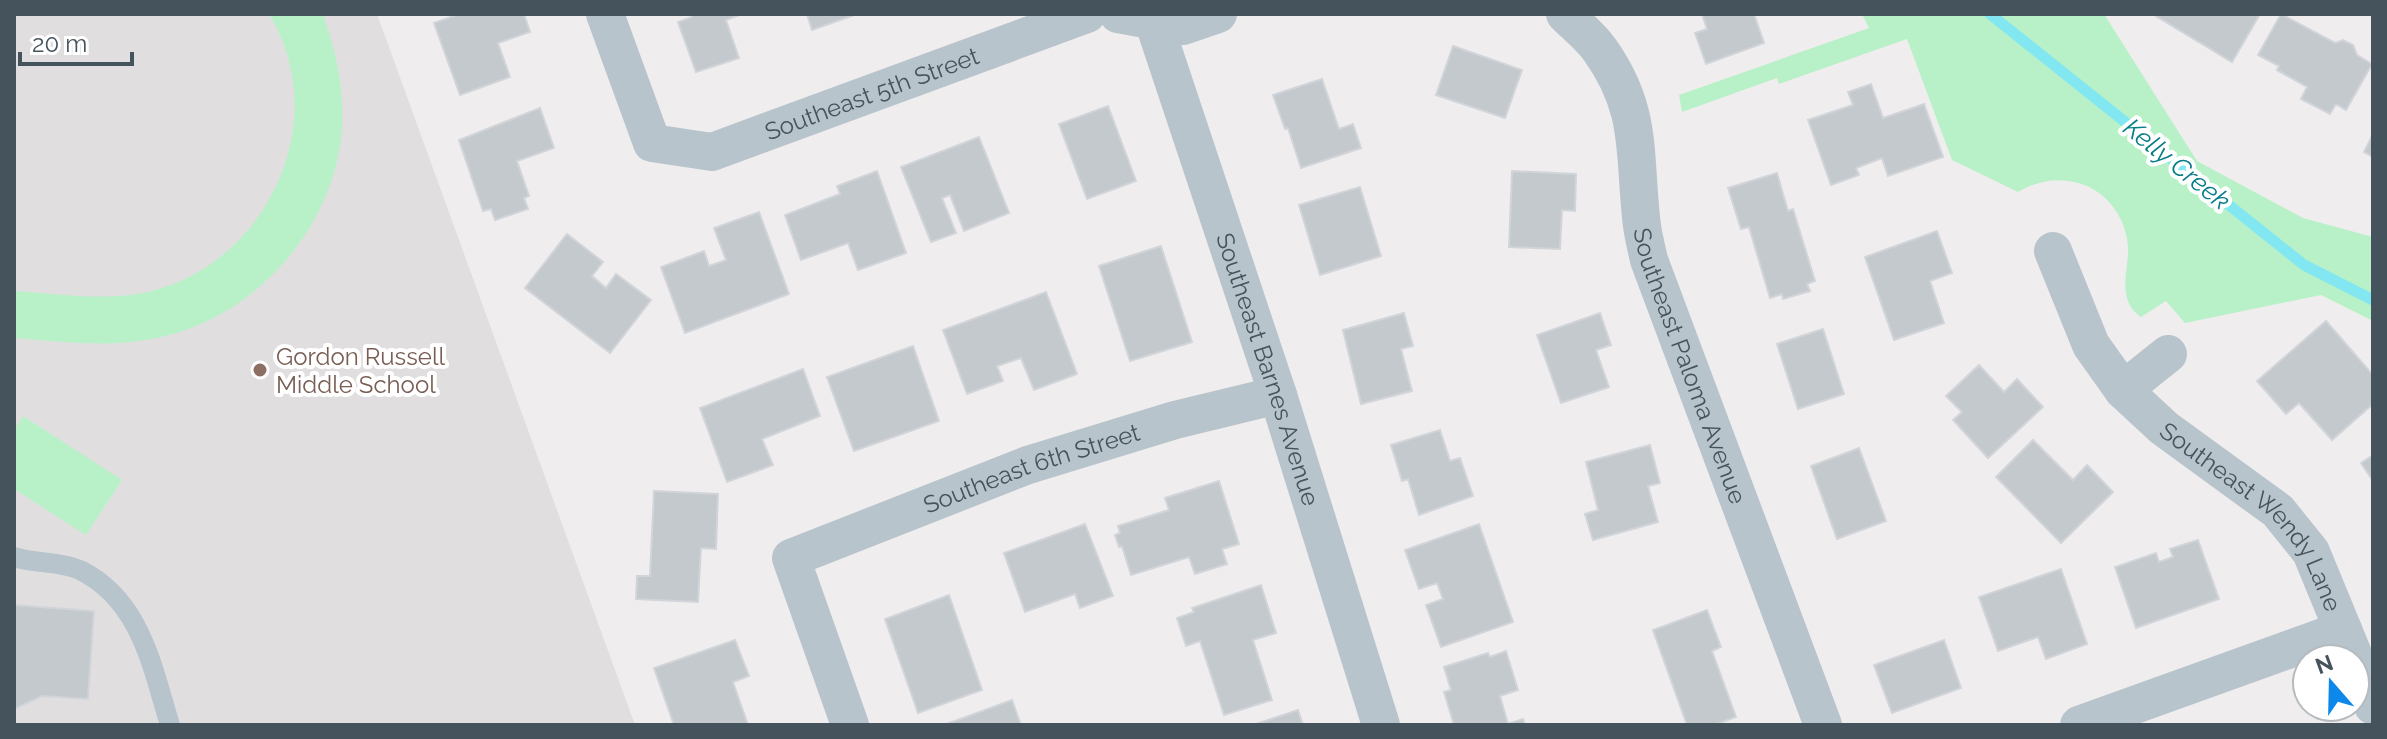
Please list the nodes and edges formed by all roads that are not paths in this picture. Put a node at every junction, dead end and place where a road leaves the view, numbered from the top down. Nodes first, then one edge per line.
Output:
1 (605, 14) edge
2 (1087, 14) edge
3 (1218, 14) edge
4 (1565, 14) edge
5 (1140, 16) edge
6 (2053, 251) dead end
7 (2168, 354) dead end
8 (2123, 390) junction
9 (1278, 395) junction
10 (14, 557) edge
11 (2348, 643) edge
12 (2291, 667) edge
13 (170, 725) edge
14 (850, 725) edge
15 (1381, 725) edge
16 (1823, 725) edge
17 (2079, 725) edge

1 - 2 street, Southeast 5th Street
3 - 5 street
4 - 16 street, Southeast Paloma Avenue
5 - 9 street, Southeast Barnes Avenue
6 - 8 street, Southeast Wendy Lane
7 - 8 street
8 - 11 street, Southeast Wendy Lane
9 - 14 street, Southeast 6th Street
9 - 15 street, Southeast Barnes Avenue
10 - 13 lane
12 - 17 street

